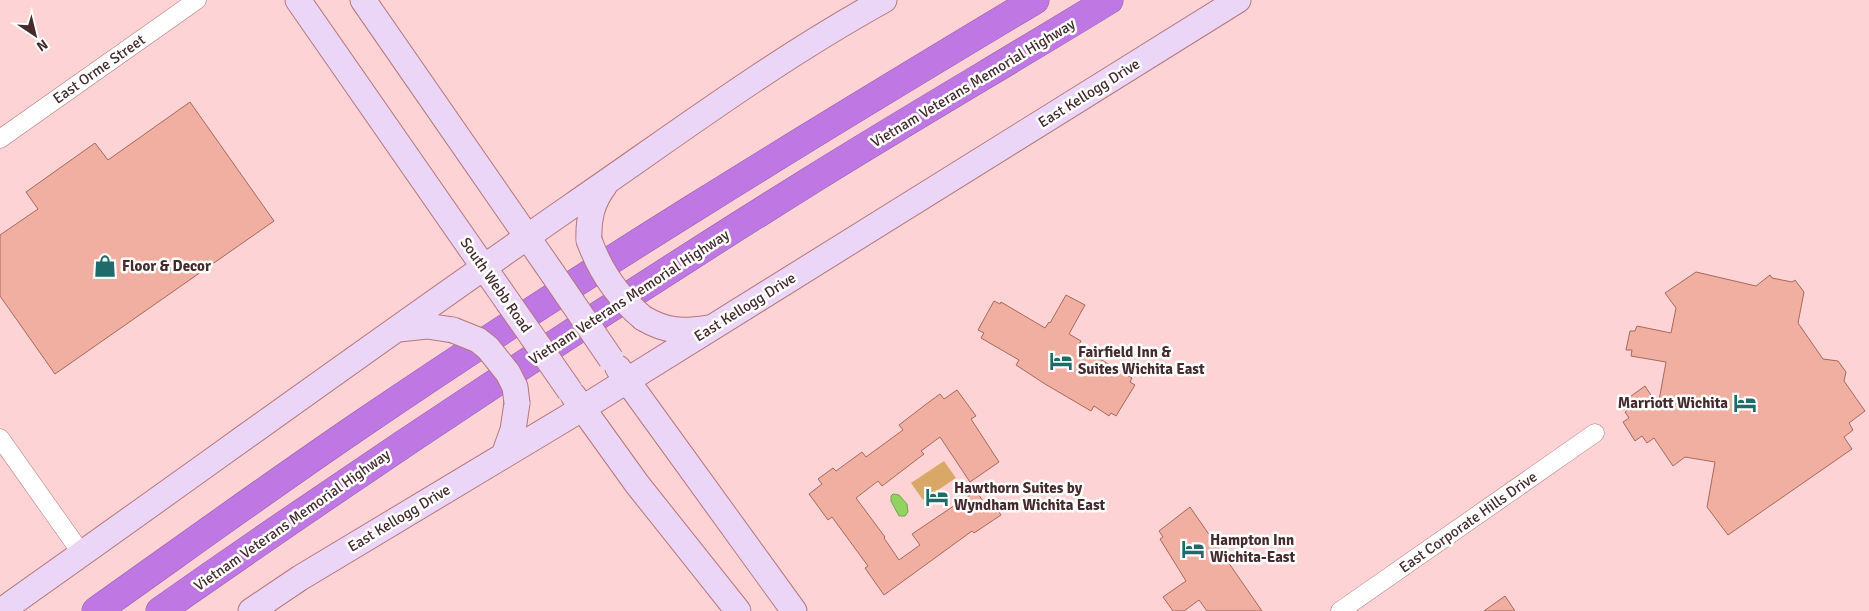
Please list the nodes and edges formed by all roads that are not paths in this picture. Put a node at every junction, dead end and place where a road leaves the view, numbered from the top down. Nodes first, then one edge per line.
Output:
1 (197, 0) edge
2 (298, 0) edge
3 (363, 0) edge
4 (884, 0) edge
5 (1035, 0) edge
6 (1110, 0) edge
7 (1238, 0) edge
8 (0, 139) edge
9 (608, 181) junction
10 (527, 237) junction
11 (484, 268) junction
12 (712, 328) junction
13 (398, 329) junction
14 (626, 380) junction
15 (576, 400) junction
16 (1595, 432) dead end
17 (0, 438) edge
18 (504, 454) junction
19 (82, 554) junction
20 (1, 611) edge
21 (96, 611) edge
22 (160, 611) edge
23 (251, 611) edge
24 (738, 611) edge
25 (794, 611) edge
26 (1340, 611) edge

1 - 8 street, East Orme Street
2 - 11 main road, South Webb Road
3 - 10 main road
4 - 9 main road
5 - 21 highway
6 - 22 highway, Vietnam Veterans Memorial Highway
7 - 12 main road, East Kellogg Drive
9 - 10 main road
9 - 12 main road, bridge
10 - 11 main road
10 - 14 main road, bridge
11 - 13 main road
11 - 15 main road, South Webb Road, bridge
12 - 14 main road, East Kellogg Drive
13 - 18 main road, bridge
13 - 19 main road
14 - 15 main road, East Kellogg Drive
14 - 25 main road
15 - 18 main road, East Kellogg Drive
15 - 24 main road, South Webb Road
16 - 26 street, East Corporate Hills Drive
17 - 19 street
18 - 23 main road, East Kellogg Drive
19 - 20 main road

